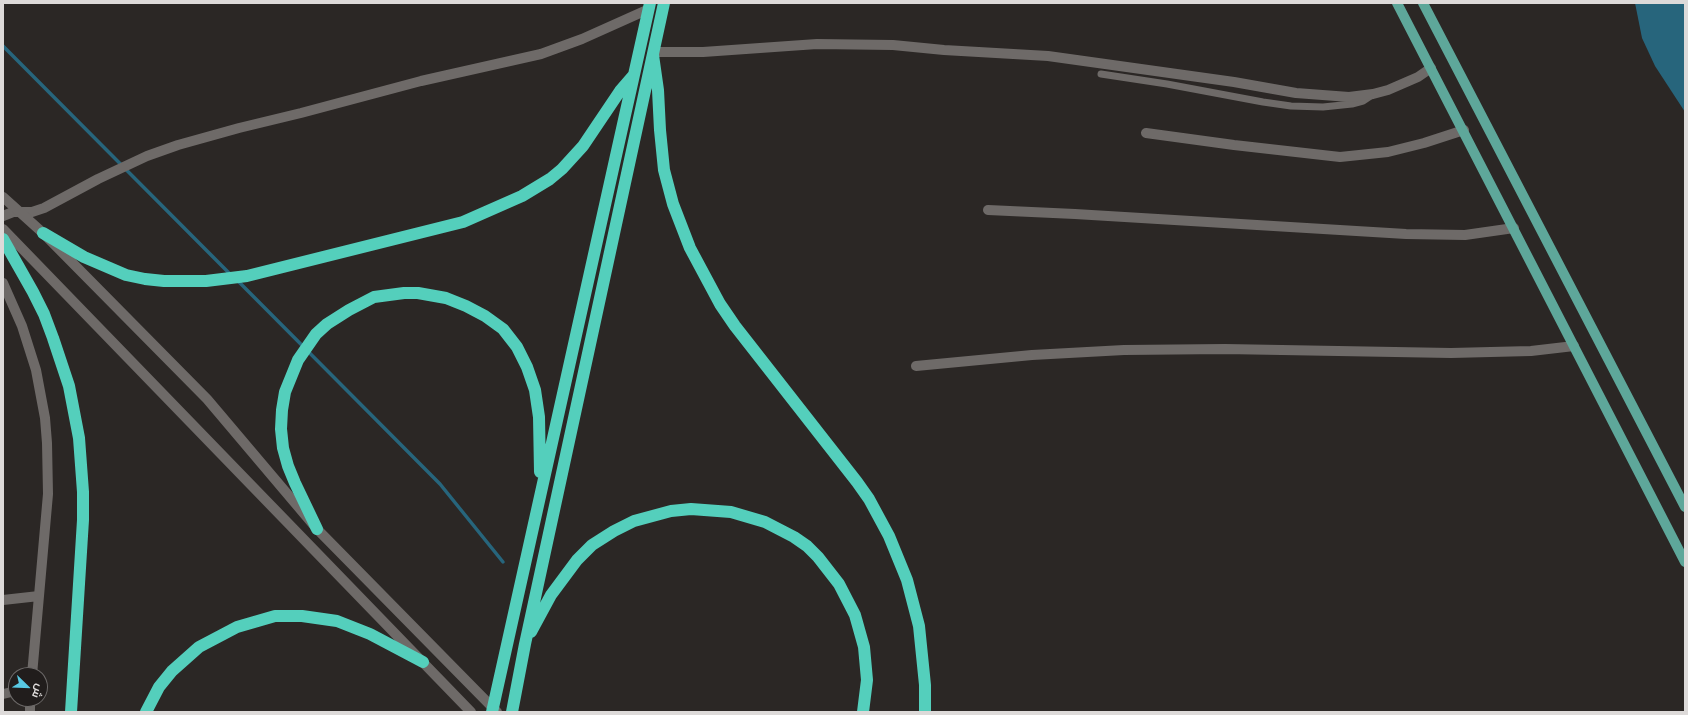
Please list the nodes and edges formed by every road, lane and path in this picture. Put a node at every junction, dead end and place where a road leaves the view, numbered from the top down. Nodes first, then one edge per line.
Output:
1 (664, 3) edge
2 (1397, 3) edge
3 (1422, 3) edge
4 (649, 6) edge
5 (653, 53) junction
6 (1431, 68) junction
7 (634, 74) junction
8 (1101, 74) dead end
9 (1373, 94) junction
10 (1464, 130) junction
11 (1146, 133) dead end
12 (3, 197) edge
13 (988, 210) dead end
14 (20, 213) junction
15 (3, 216) edge
16 (1514, 228) junction
17 (3, 229) edge
18 (43, 233) junction
19 (3, 239) edge
20 (3, 283) edge
21 (1574, 346) junction
22 (916, 366) dead end
23 (540, 491) junction
24 (1685, 507) edge
25 (317, 529) junction
26 (1685, 562) edge
27 (39, 596) junction
28 (3, 600) edge
29 (525, 644) junction
30 (423, 662) junction
31 (33, 667) edge
32 (470, 710) edge
33 (71, 712) edge
34 (146, 712) edge
35 (492, 712) edge
36 (497, 712) edge
37 (512, 712) edge
38 (863, 712) edge
39 (925, 712) edge

1 - 5 highway
2 - 6 main road
3 - 24 main road
4 - 7 highway
4 - 14 street
5 - 9 street
5 - 29 highway
5 - 39 highway
6 - 9 street
6 - 10 main road
7 - 18 highway
7 - 23 highway
8 - 9 lane
10 - 11 street
10 - 16 main road
12 - 14 street
13 - 16 street
14 - 15 street
14 - 18 street
16 - 21 main road
17 - 30 street
18 - 25 street
19 - 33 highway
20 - 27 street
21 - 22 street
21 - 26 main road
23 - 25 highway
23 - 35 highway
25 - 36 street
27 - 28 street
27 - 31 street
29 - 37 highway
29 - 38 highway
30 - 32 street
30 - 34 highway

